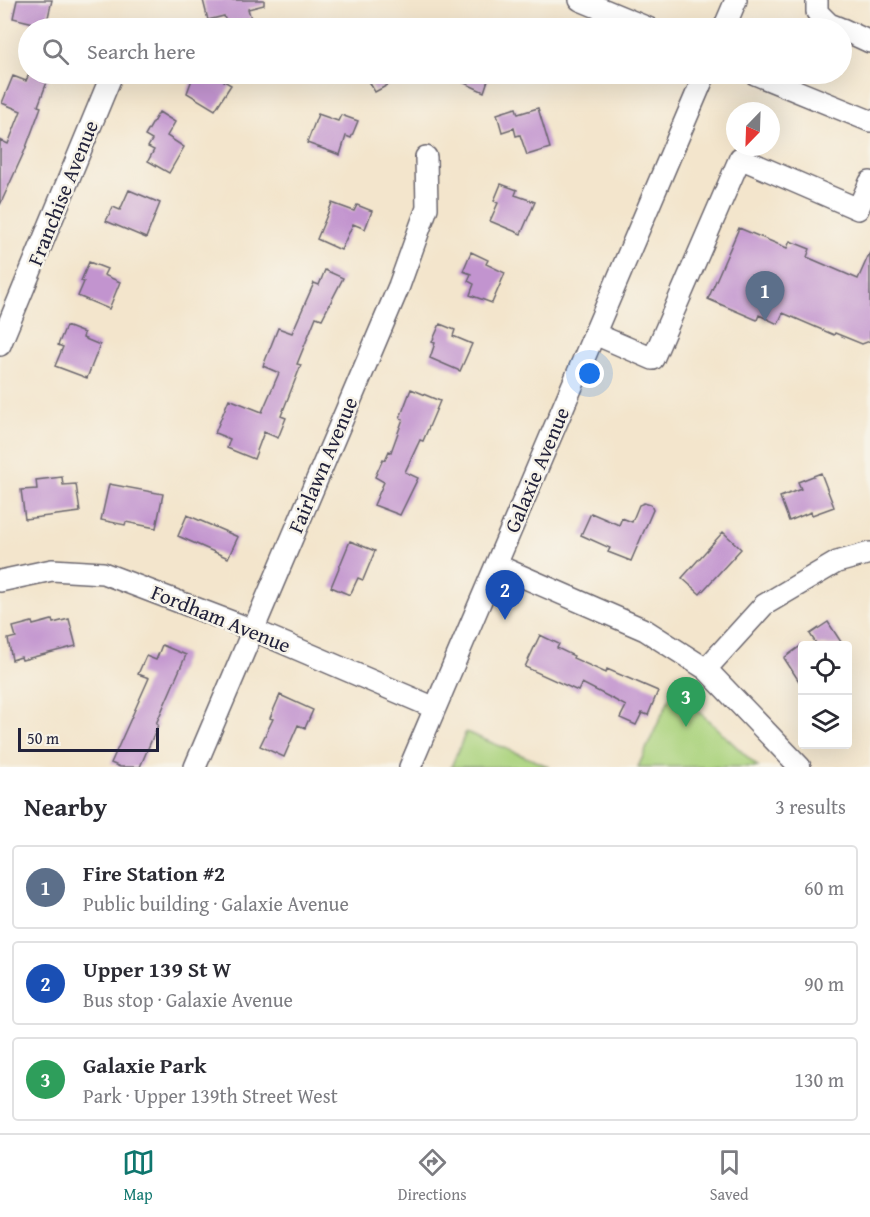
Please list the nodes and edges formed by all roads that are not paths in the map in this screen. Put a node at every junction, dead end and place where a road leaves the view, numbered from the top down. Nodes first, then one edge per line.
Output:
1 (580, 0) edge
2 (736, 0) edge
3 (817, 0) edge
4 (624, 18) edge
5 (728, 18) edge
6 (823, 18) edge
7 (852, 34) edge
8 (870, 42) edge
9 (108, 84) edge
10 (701, 84) edge
11 (779, 84) edge
12 (870, 121) edge
13 (426, 157) dead end
14 (870, 182) edge
15 (595, 334) junction
16 (0, 345) edge
17 (870, 553) edge
18 (496, 565) junction
19 (0, 581) edge
20 (253, 630) junction
21 (706, 669) junction
22 (435, 708) junction
23 (195, 767) edge
24 (410, 767) edge
25 (800, 767) edge

1 - 4 street
2 - 5 street
3 - 6 street
7 - 8 street
9 - 16 street, Franchise Avenue
10 - 15 street, Galaxie Avenue
11 - 12 street
13 - 20 street, Fairlawn Avenue
14 - 15 street
15 - 18 street, Galaxie Avenue
17 - 21 street
18 - 21 street
18 - 22 street, Galaxie Avenue
19 - 20 street, Fordham Avenue
20 - 22 street, Fordham Avenue
20 - 23 street, Fairlawn Avenue
21 - 25 street
22 - 24 street, Galaxie Avenue

